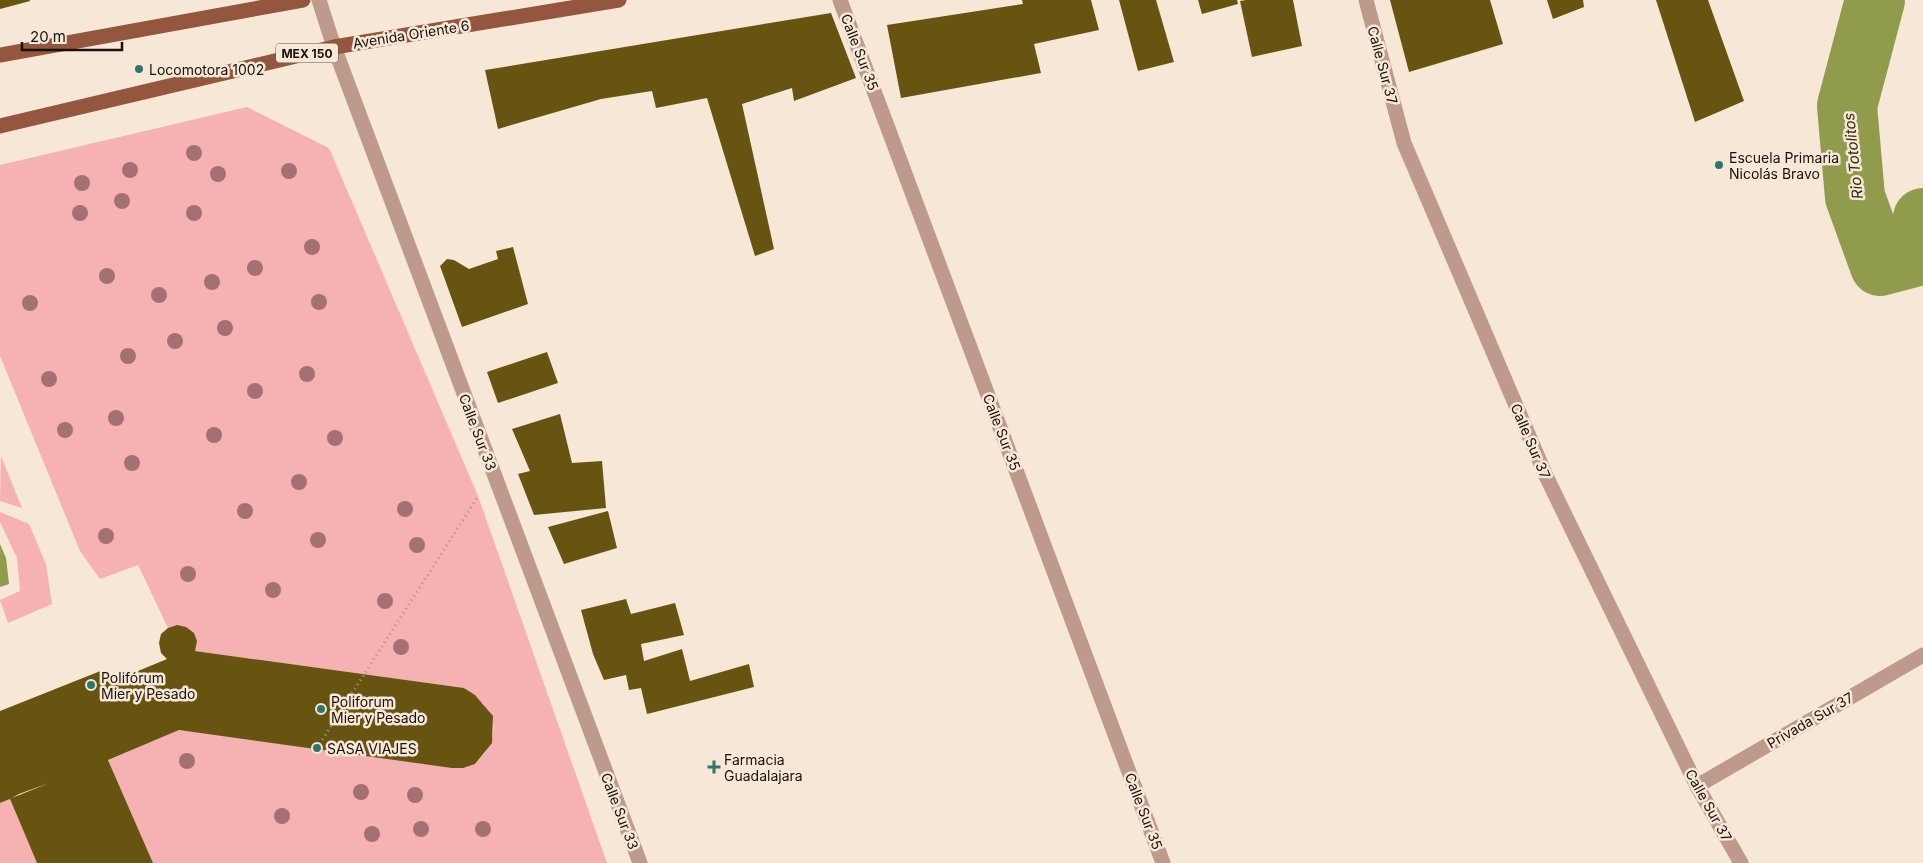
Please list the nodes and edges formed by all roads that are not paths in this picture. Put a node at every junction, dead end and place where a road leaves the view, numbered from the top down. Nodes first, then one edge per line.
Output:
1 (303, 0) edge
2 (319, 0) edge
3 (619, 0) edge
4 (840, 0) edge
5 (1366, 0) edge
6 (334, 47) junction
7 (0, 55) edge
8 (0, 126) edge
9 (1923, 654) edge
10 (1697, 786) junction
11 (640, 863) edge
12 (1163, 863) edge
13 (1741, 863) edge

1 - 7 main road
2 - 6 street, Calle Sur 33
3 - 6 main road, Avenida Oriente 6 / MEX 150
4 - 12 street, Calle Sur 35
5 - 10 street, Calle Sur 37
6 - 8 main road, Avenida Oriente 6 / MEX 150
6 - 11 street, Calle Sur 33
9 - 10 street, Privada Sur 37
10 - 13 street, Calle Sur 37

